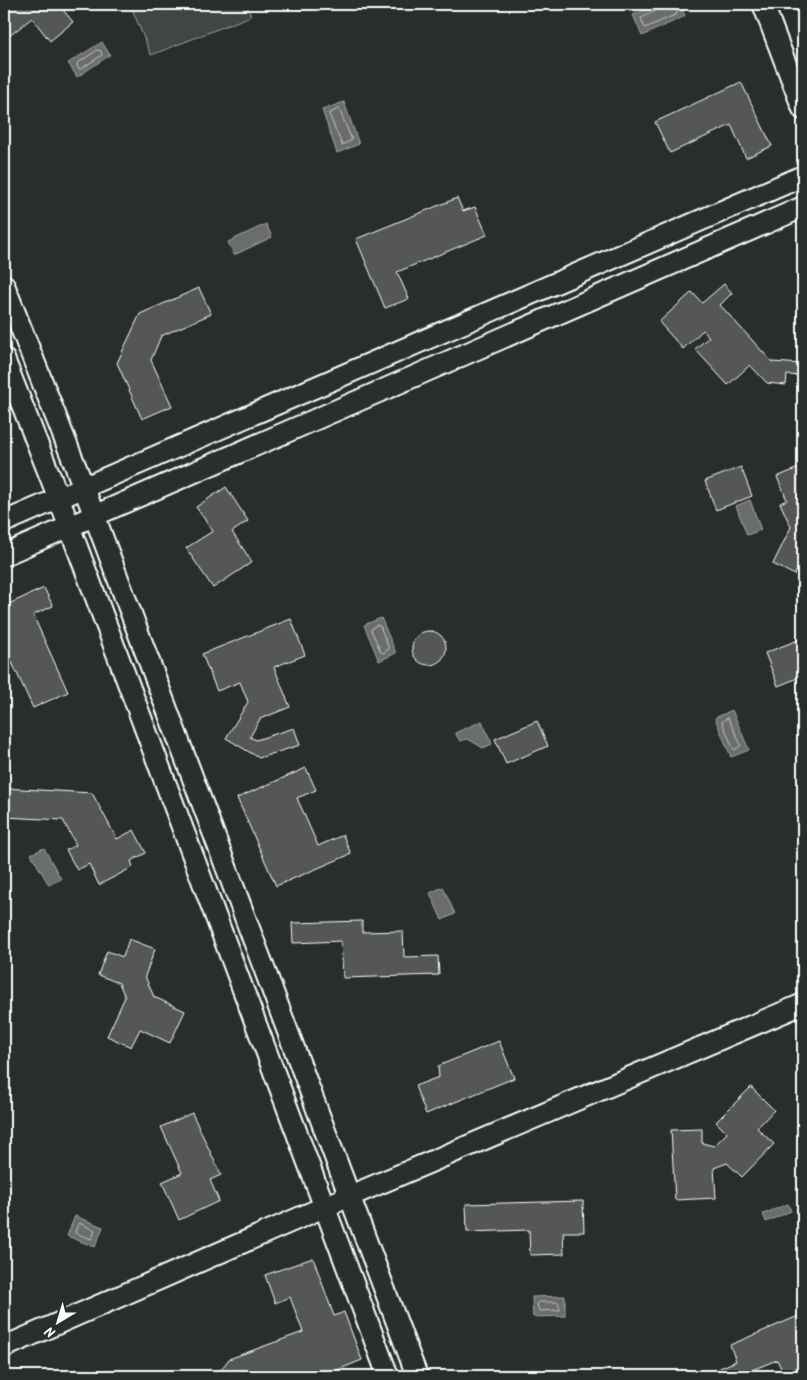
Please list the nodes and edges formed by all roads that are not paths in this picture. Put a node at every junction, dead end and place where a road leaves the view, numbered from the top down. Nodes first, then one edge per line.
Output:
1 (763, 4) edge
2 (803, 109) edge
3 (803, 176) edge
4 (803, 207) edge
5 (4, 285) edge
6 (4, 359) edge
7 (84, 488) junction
8 (58, 499) junction
9 (94, 516) junction
10 (4, 522) edge
11 (69, 526) junction
12 (4, 555) edge
13 (803, 1004) edge
14 (349, 1197) junction
15 (324, 1207) junction
16 (4, 1347) edge
17 (388, 1376) edge
18 (417, 1376) edge

1 - 2 street
3 - 7 street
4 - 9 street
5 - 7 street
6 - 8 street
7 - 8 street
7 - 9 street
8 - 10 street
8 - 11 street
9 - 11 street
9 - 14 street
11 - 12 street
11 - 15 street
13 - 14 street
14 - 15 street
14 - 18 street
15 - 16 street
15 - 17 street

